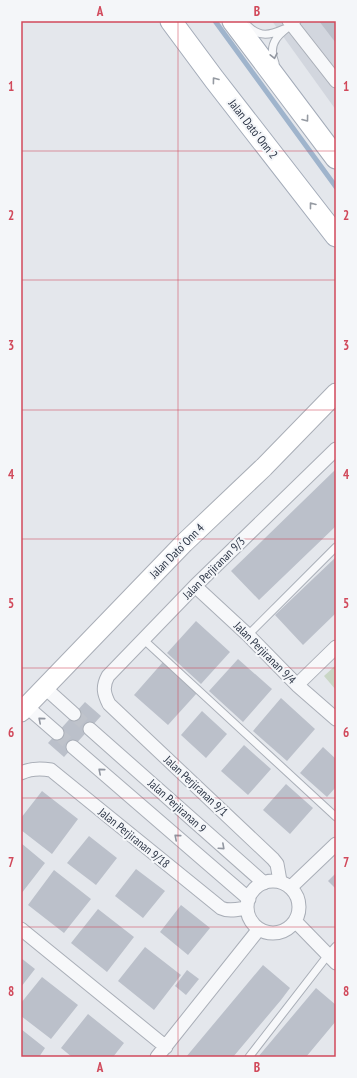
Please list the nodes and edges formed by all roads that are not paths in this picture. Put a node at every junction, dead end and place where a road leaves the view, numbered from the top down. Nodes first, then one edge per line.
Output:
1 (171, 21) edge
2 (233, 21) edge
3 (244, 21) edge
4 (292, 22) edge
5 (336, 81) edge
6 (286, 92) junction
7 (336, 158) edge
8 (336, 236) edge
9 (336, 394) edge
10 (336, 449) edge
11 (336, 547) edge
12 (195, 586) junction
13 (248, 635) junction
14 (144, 640) junction
15 (336, 647) edge
16 (297, 685) junction
17 (44, 687) junction
18 (104, 695) joint
19 (24, 709) edge
20 (74, 714) tunnel mouth
21 (336, 719) edge
22 (90, 729) tunnel mouth
23 (57, 733) tunnel mouth
24 (73, 747) tunnel mouth
25 (21, 773) edge
26 (336, 816) edge
27 (336, 844) edge
28 (264, 883) junction
29 (286, 884) junction
30 (248, 903) junction
31 (295, 921) junction
32 (21, 929) edge
33 (259, 929) junction
34 (333, 955) edge
35 (161, 1052) edge
36 (249, 1057) edge

8 -> 1 main road, Jalan Dato' Onn 2
2 - 6 main road
3 - 4 lane
4 - 5 street
4 -> 6 lane
6 -> 7 main road
9 - 17 main road, Jalan Dato' Onn 4
10 - 12 street, Jalan Perjiranan 9/3
11 - 13 lane
12 - 13 street, Jalan Perjiranan 9/4
12 - 14 street, Jalan Perjiranan 9/3
13 - 16 street, Jalan Perjiranan 9/4
14 - 18 street, Jalan Perjiranan 9/3
14 - 26 lane
15 - 16 street
16 - 21 street, Jalan Perjiranan 9/4
17 - 19 main road, Jalan Dato' Onn 4
17 - 20 street
18 - 29 street, Jalan Perjiranan 9/1
23 -> 19 street
22 -> 28 street, Jalan Perjiranan 9
30 -> 24 street, Jalan Perjiranan 9
25 - 30 street, Jalan Perjiranan 9/18
27 - 29 street
28 - 29 street
28 - 30 street
29 - 31 street
30 - 33 street
31 - 33 street
31 - 34 street
32 - 35 street
33 - 35 street
34 - 36 lane

